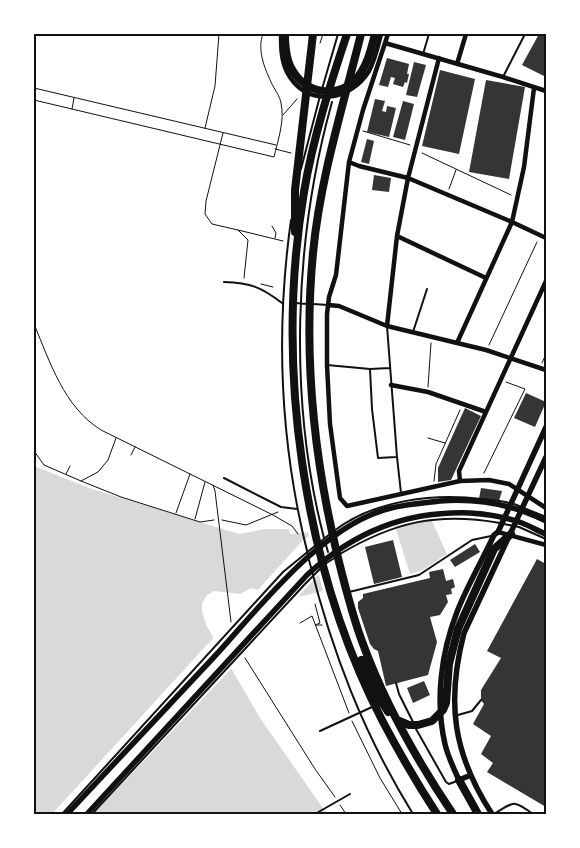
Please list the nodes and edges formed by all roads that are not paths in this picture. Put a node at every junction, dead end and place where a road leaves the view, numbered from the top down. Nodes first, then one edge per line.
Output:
1 (281, 34) edge
2 (285, 34) edge
3 (313, 34) edge
4 (338, 34) edge
5 (347, 34) edge
6 (362, 34) edge
7 (375, 34) edge
8 (381, 34) edge
9 (388, 34) edge
10 (429, 34) edge
11 (466, 34) edge
12 (525, 34) edge
13 (385, 43) junction
14 (423, 54) junction
15 (439, 58) junction
16 (457, 64) junction
17 (503, 77) junction
18 (534, 88) junction
19 (546, 91) edge
20 (332, 102) dead end
21 (349, 162) junction
22 (408, 178) junction
23 (512, 222) junction
24 (397, 236) junction
25 (546, 238) edge
26 (294, 266) junction
27 (486, 278) junction
28 (546, 281) edge
29 (224, 282) dead end
30 (427, 289) dead end
31 (282, 303) junction
32 (301, 304) junction
33 (328, 305) junction
34 (386, 326) junction
35 (413, 332) junction
36 (457, 343) junction
37 (510, 358) junction
38 (327, 365) junction
39 (390, 368) junction
40 (370, 369) junction
41 (546, 370) edge
42 (391, 385) junction
43 (486, 412) junction
44 (546, 427) edge
45 (397, 457) junction
46 (546, 457) edge
47 (224, 478) dead end
48 (460, 481) junction
49 (518, 490) junction
50 (402, 493) junction
51 (528, 497) junction
52 (546, 508) edge
53 (297, 509) junction
54 (546, 517) edge
55 (546, 521) edge
56 (496, 533) junction
57 (511, 534) junction
58 (546, 534) edge
59 (546, 539) edge
60 (546, 545) edge
61 (328, 552) dead end
62 (347, 592) junction
63 (335, 604) junction
64 (443, 659) junction
65 (456, 661) junction
66 (396, 683) dead end
67 (387, 700) junction
68 (481, 700) dead end
69 (377, 704) junction
70 (359, 713) junction
71 (455, 716) junction
72 (320, 731) dead end
73 (471, 775) junction
74 (459, 780) junction
75 (350, 794) dead end
76 (425, 797) dead end
77 (62, 814) edge
78 (67, 814) edge
79 (87, 814) edge
80 (92, 814) edge
81 (315, 814) edge
82 (413, 814) edge
83 (437, 814) edge
84 (453, 814) edge
85 (478, 814) edge
86 (492, 814) edge
87 (533, 814) edge

1 - 8 street
2 - 7 highway
3 - 26 highway
4 - 31 lane
5 - 26 highway
6 - 62 highway
9 - 13 street
10 - 14 lane
11 - 16 street
12 - 17 lane
13 - 14 street
13 - 21 street
14 - 15 street
15 - 16 street
15 - 22 street
16 - 17 street
17 - 18 street
18 - 19 street
18 - 23 street
20 - 32 lane
21 - 22 street
21 - 33 street
22 - 23 street
22 - 24 street
23 - 25 street
23 - 27 street
24 - 27 street
24 - 34 street
26 - 63 highway
27 - 36 street
28 - 37 street
29 - 31 lane
30 - 35 lane
31 - 32 lane
31 - 53 lane
32 - 33 lane
32 - 61 lane
33 - 34 street
33 - 38 street
34 - 35 street
34 - 39 lane
35 - 36 street
36 - 37 street
37 - 41 street
37 - 43 street
38 - 40 lane
38 - 50 street
39 - 40 lane
39 - 42 lane
40 - 45 lane
42 - 43 street
42 - 45 lane
43 - 48 street
44 - 49 street
45 - 50 lane
46 - 51 street
47 - 53 lane
48 - 49 street
48 - 50 street
49 - 51 street
49 - 56 street
51 - 52 street
51 - 57 street
53 - 70 lane
54 - 77 lane
55 - 78 street
56 - 57 street
56 - 62 lane
56 - 64 street
57 - 60 street
57 - 63 highway
57 - 65 street
58 - 79 street
59 - 80 lane
62 - 67 highway
63 - 83 highway
64 - 65 street
64 - 74 street
65 - 71 street
66 - 74 lane
67 - 69 lane
67 - 84 highway
68 - 71 lane
69 - 70 lane
69 - 76 lane
70 - 72 lane
70 - 82 lane
71 - 73 street
73 - 74 street
73 - 86 street
74 - 85 highway
75 - 81 lane
86 - 87 lane

